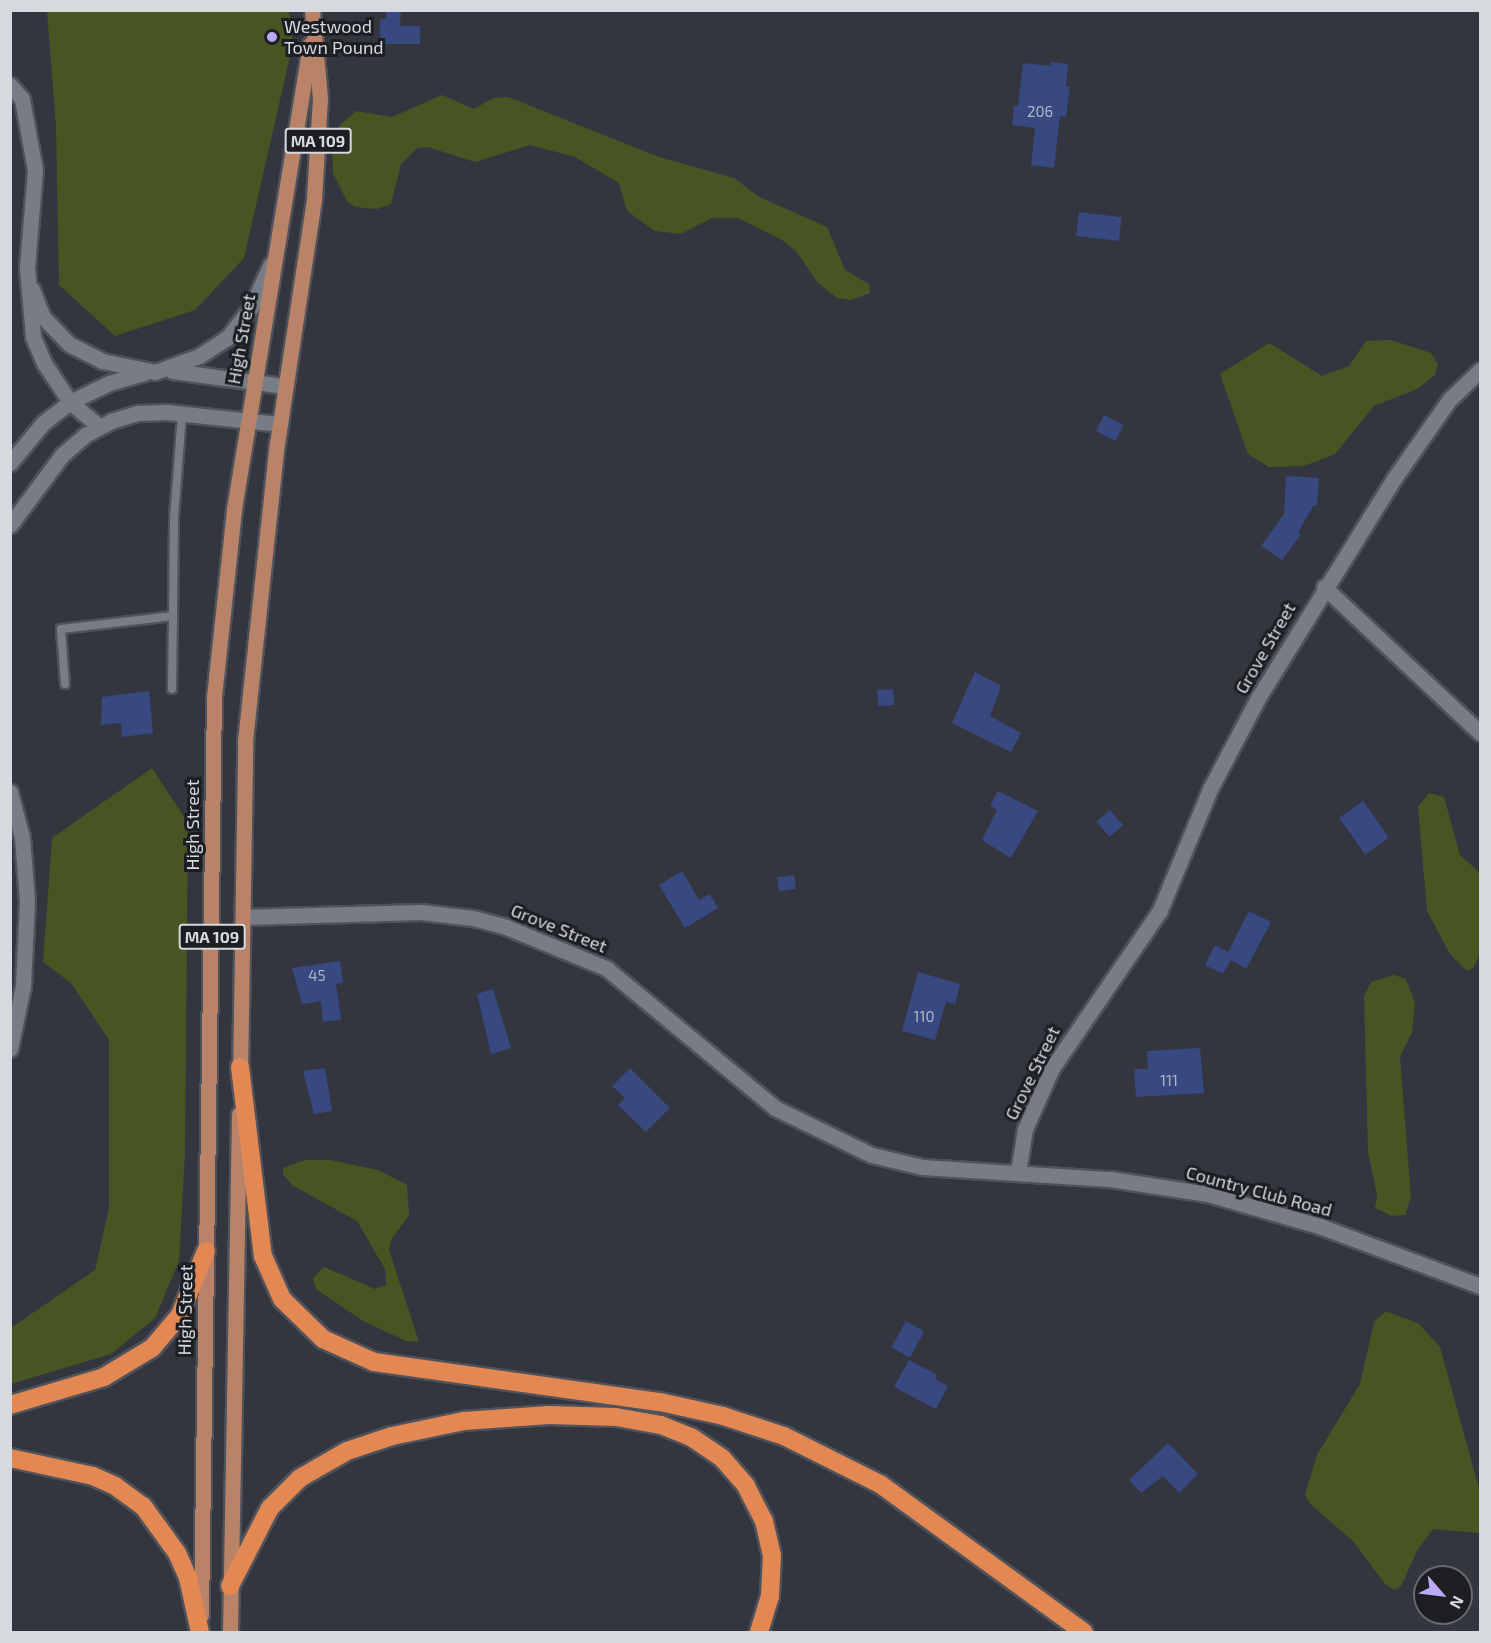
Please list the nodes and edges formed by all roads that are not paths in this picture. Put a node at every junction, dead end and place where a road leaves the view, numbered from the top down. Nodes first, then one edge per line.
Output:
1 (313, 17) edge
2 (10, 85) edge
3 (276, 246) junction
4 (27, 268) junction
5 (1480, 370) edge
6 (155, 372) junction
7 (253, 381) junction
8 (285, 386) junction
9 (70, 402) junction
10 (182, 413) junction
11 (247, 420) junction
12 (280, 424) junction
13 (99, 426) junction
14 (10, 464) edge
15 (10, 525) edge
16 (1324, 587) junction
17 (173, 616) junction
18 (65, 684) dead end
19 (172, 689) dead end
20 (1480, 733) edge
21 (10, 792) edge
22 (243, 917) junction
23 (10, 1048) edge
24 (240, 1067) junction
25 (1018, 1172) junction
26 (206, 1251) junction
27 (1480, 1286) edge
28 (10, 1405) edge
29 (10, 1458) edge
30 (230, 1586) junction
31 (201, 1632) edge
32 (230, 1632) edge
33 (759, 1632) edge
34 (1084, 1632) edge

1 - 3 main road, High Street / MA 109
1 - 8 main road, High Street / MA 109
2 - 4 street
3 - 6 street
3 - 7 main road, High Street / MA 109
4 - 6 street
4 - 9 street
5 - 16 street, Grove Street
6 - 7 street
6 - 9 street
7 - 8 street
7 - 11 main road, High Street / MA 109
8 - 12 main road, High Street / MA 109
9 - 13 street
9 - 14 street
10 - 11 street
10 - 13 street
10 - 17 lane
11 - 12 street
11 - 26 main road, High Street / MA 109
12 - 22 main road, High Street / MA 109
13 - 15 street
16 - 20 street
16 - 25 street, Grove Street
17 - 18 lane
17 - 19 lane
21 - 23 street
22 - 24 main road, High Street / MA 109
22 - 25 street, Grove Street
24 - 30 main road, High Street / MA 109
24 - 34 highway
25 - 27 street, Country Club Road
26 - 28 highway
26 - 31 main road, High Street / MA 109
29 - 31 highway
30 - 32 main road, High Street / MA 109
30 - 33 highway

